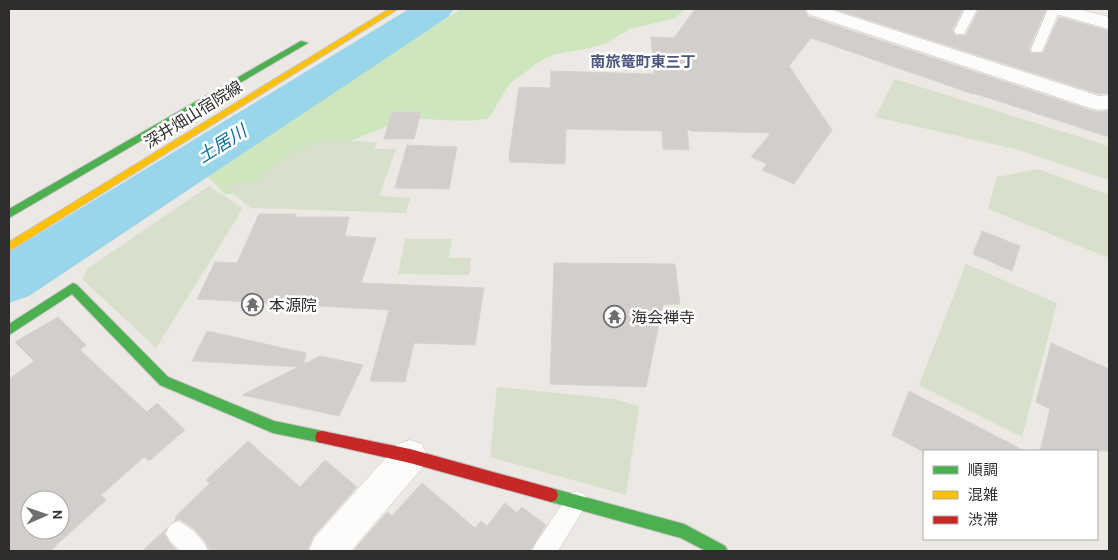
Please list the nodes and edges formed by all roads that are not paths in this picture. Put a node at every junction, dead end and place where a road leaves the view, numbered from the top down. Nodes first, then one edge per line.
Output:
1 (394, 9) edge
2 (813, 9) edge
3 (971, 9) edge
4 (1056, 9) edge
5 (1109, 23) edge
6 (960, 31) dead end
7 (312, 39) dead end
8 (1037, 49) dead end
9 (1109, 102) edge
10 (9, 214) edge
11 (9, 247) edge
12 (9, 330) edge
13 (410, 456) junction
14 (577, 502) junction
15 (178, 533) dead end
16 (196, 551) edge
17 (327, 551) edge
18 (544, 551) edge
19 (720, 551) edge

1 - 11 main road, 深井畑山宿院線
2 - 9 street
3 - 6 lane
4 - 5 street
4 - 8 lane
7 - 10 main road, 深井畑山宿院線
12 - 13 main road
13 - 14 main road
13 - 17 street
14 - 18 lane
14 - 19 main road
15 - 16 lane

